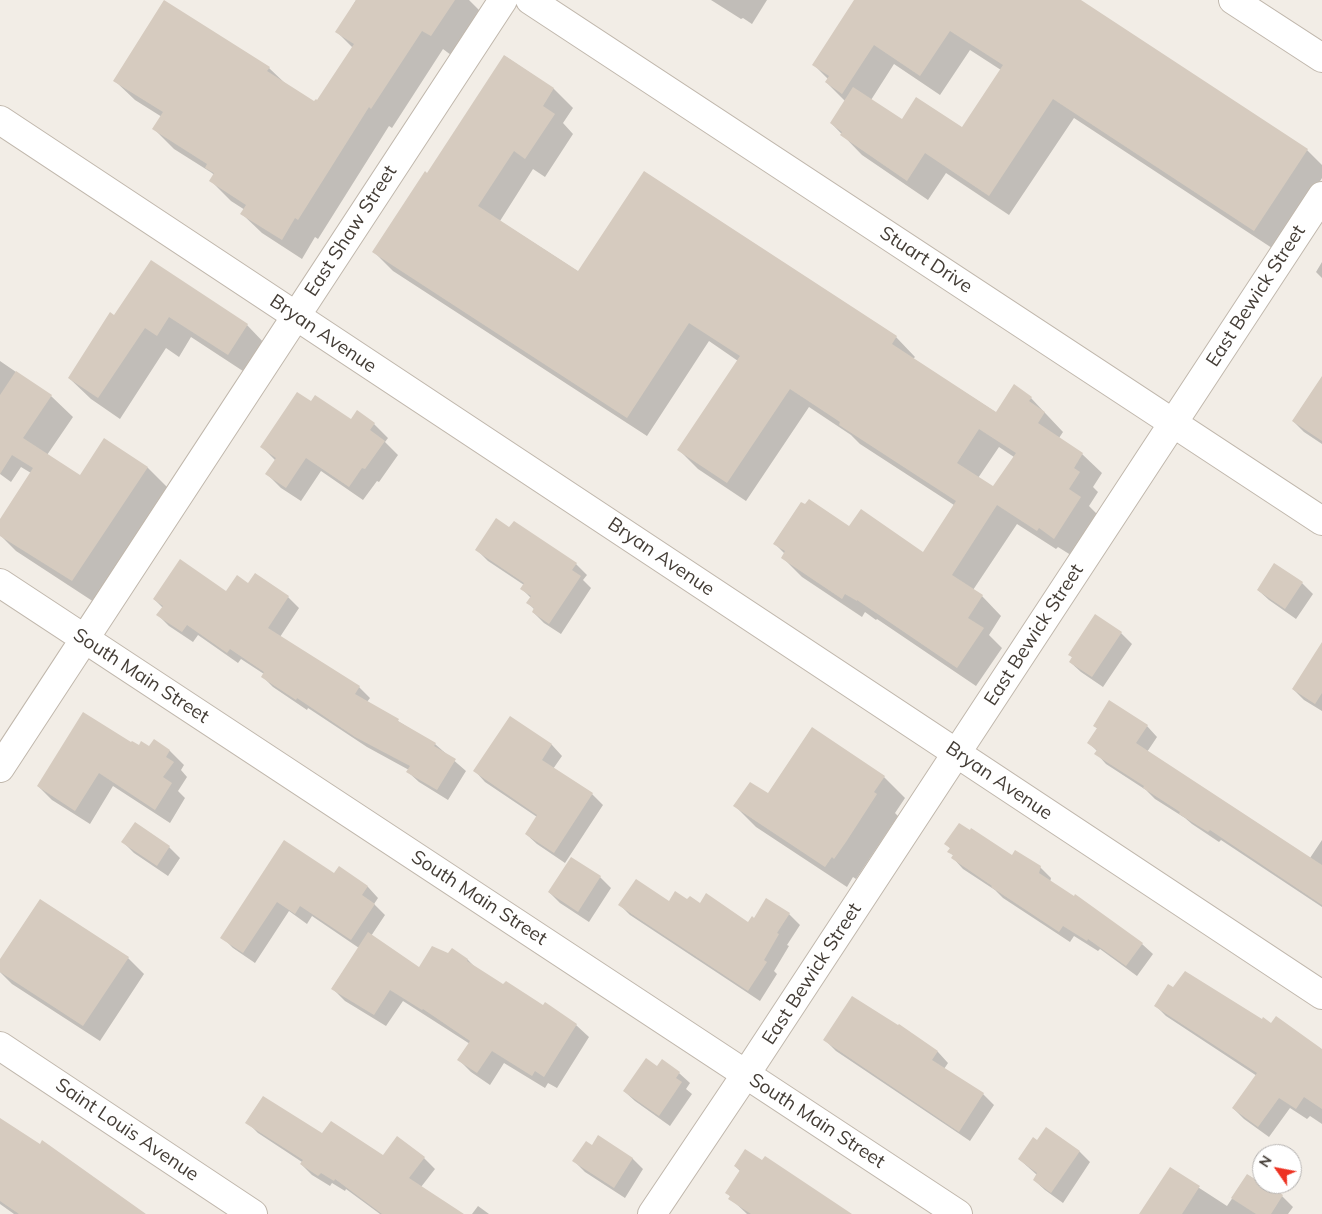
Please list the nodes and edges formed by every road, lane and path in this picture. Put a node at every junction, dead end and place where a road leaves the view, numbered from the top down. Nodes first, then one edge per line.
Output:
1 (503, 0) edge
2 (530, 0) edge
3 (1233, 0) edge
4 (1322, 58) edge
5 (0, 120) edge
6 (1322, 196) edge
7 (296, 315) junction
8 (1173, 423) junction
9 (1322, 521) edge
10 (0, 583) edge
11 (84, 638) junction
12 (956, 753) junction
13 (0, 768) edge
14 (1322, 995) edge
15 (0, 1046) edge
16 (746, 1074) junction
17 (253, 1214) edge
18 (652, 1214) edge
19 (958, 1214) edge

1 - 7 street, East Shaw Street
2 - 8 street, Stuart Drive
3 - 4 street
5 - 7 street, Bryan Avenue
6 - 8 street, East Bewick Street
7 - 11 street, East Shaw Street
7 - 12 street, Bryan Avenue
8 - 9 street, Stuart Drive
8 - 12 street, East Bewick Street
10 - 11 street, South Main Street
11 - 13 street, East Shaw Street
11 - 16 street, South Main Street
12 - 14 street, Bryan Avenue
12 - 16 street, East Bewick Street
15 - 17 street, Saint Louis Avenue
16 - 18 street, East Bewick Street
16 - 19 street, South Main Street

